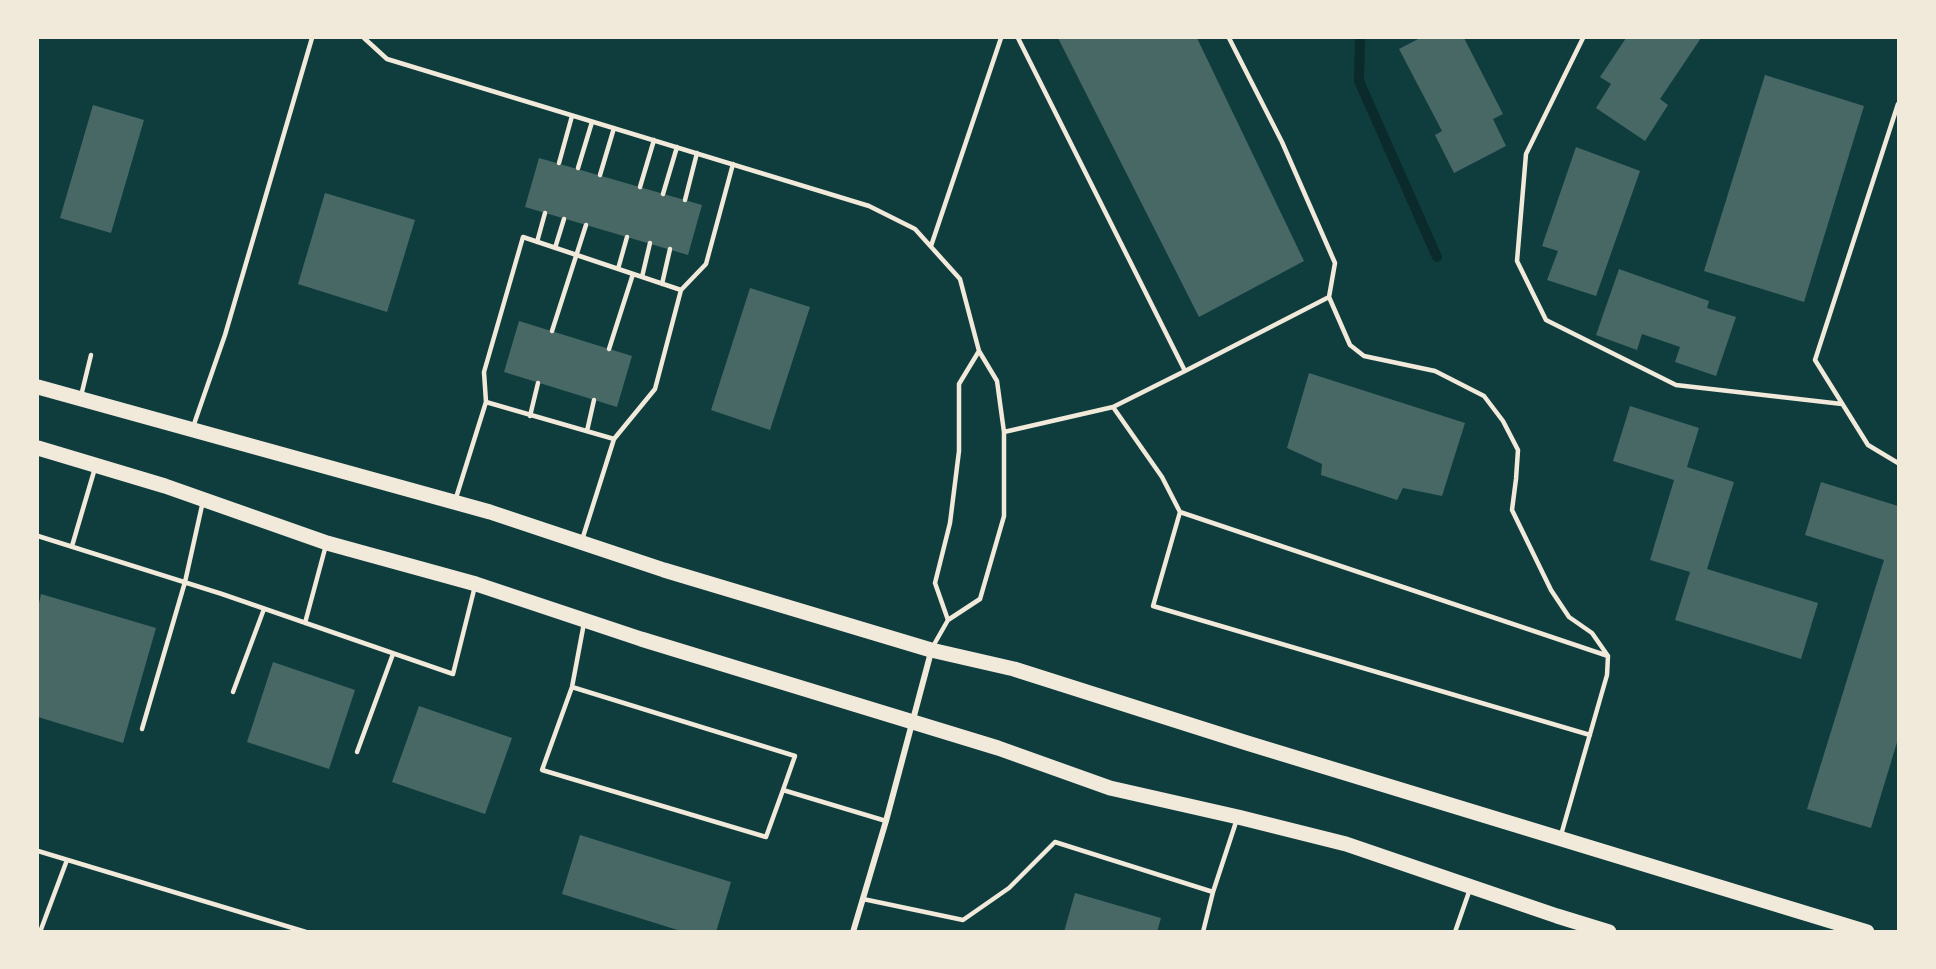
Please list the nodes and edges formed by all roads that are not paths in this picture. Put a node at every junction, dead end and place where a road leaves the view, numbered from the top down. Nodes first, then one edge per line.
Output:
1 (312, 38) edge
2 (364, 38) edge
3 (1002, 38) edge
4 (1018, 38) edge
5 (1229, 38) edge
6 (1583, 38) edge
7 (1899, 104) edge
8 (572, 116) junction
9 (592, 122) junction
10 (614, 128) junction
11 (654, 140) junction
12 (677, 147) junction
13 (697, 153) junction
14 (559, 163) dead end
15 (733, 164) junction
16 (578, 168) dead end
17 (600, 175) dead end
18 (640, 187) dead end
19 (663, 194) dead end
20 (685, 200) dead end
21 (545, 213) dead end
22 (564, 219) dead end
23 (586, 225) dead end
24 (627, 237) dead end
25 (537, 242) junction
26 (650, 243) dead end
27 (932, 246) junction
28 (555, 248) junction
29 (670, 249) dead end
30 (578, 255) junction
31 (618, 269) junction
32 (633, 274) junction
33 (642, 277) junction
34 (662, 284) junction
35 (681, 290) junction
36 (1329, 297) junction
37 (552, 331) dead end
38 (609, 349) dead end
39 (979, 351) junction
40 (91, 355) dead end
41 (1185, 371) junction
42 (538, 383) dead end
43 (38, 387) edge
44 (81, 399) junction
45 (594, 400) dead end
46 (486, 402) junction
47 (1842, 404) junction
48 (1113, 406) junction
49 (530, 416) junction
50 (192, 429) junction
51 (587, 431) junction
52 (1004, 432) junction
53 (614, 439) junction
54 (38, 448) edge
55 (1899, 463) edge
56 (95, 466) junction
57 (203, 498) junction
58 (455, 503) junction
59 (1180, 512) junction
60 (38, 536) edge
61 (581, 542) junction
62 (327, 543) junction
63 (72, 546) junction
64 (185, 582) junction
65 (476, 584) junction
66 (264, 609) junction
67 (584, 620) junction
68 (948, 620) junction
69 (305, 623) junction
70 (931, 650) junction
71 (393, 654) junction
72 (1608, 657) junction
73 (572, 687) junction
74 (233, 692) dead end
75 (913, 722) junction
76 (142, 729) dead end
77 (1590, 735) junction
78 (357, 752) dead end
79 (783, 790) junction
80 (1238, 817) junction
81 (886, 821) junction
82 (1561, 837) junction
83 (38, 851) edge
84 (67, 860) junction
85 (1471, 887) junction
86 (1214, 892) junction
87 (863, 899) junction
88 (40, 932) edge
89 (306, 932) edge
90 (853, 932) edge
91 (1203, 932) edge
92 (1455, 932) edge
93 (1610, 932) edge
94 (1867, 932) edge

1 - 50 lane
2 - 8 lane
3 - 27 lane
4 - 41 lane
5 - 36 lane
6 - 47 lane
7 - 47 lane
8 - 9 lane
8 - 14 lane
9 - 10 lane
9 - 16 lane
10 - 11 lane
10 - 17 lane
11 - 12 lane
11 - 18 lane
12 - 13 lane
12 - 19 lane
13 - 15 lane
13 - 20 lane
15 - 27 lane
15 - 35 lane
21 - 25 lane
22 - 28 lane
23 - 30 lane
24 - 31 lane
25 - 28 lane
25 - 46 lane
26 - 33 lane
27 - 39 lane
28 - 30 lane
29 - 34 lane
30 - 31 lane
30 - 37 lane
31 - 32 lane
32 - 33 lane
32 - 38 lane
33 - 34 lane
34 - 35 lane
35 - 53 lane
36 - 41 lane
36 - 72 lane
39 - 52 lane
39 - 68 lane
40 - 44 lane
41 - 48 lane
42 - 49 lane
43 - 44 main road
44 - 50 main road
45 - 51 lane
46 - 49 lane
46 - 58 lane
47 - 55 lane
48 - 52 lane
48 - 59 lane
49 - 51 lane
50 - 58 main road
51 - 53 lane
52 - 68 lane
53 - 61 lane
54 - 56 main road
56 - 57 main road
56 - 63 lane
57 - 62 main road
57 - 64 lane
58 - 61 main road
59 - 72 lane
59 - 77 lane
60 - 63 lane
61 - 70 main road
62 - 65 main road
62 - 69 lane
63 - 64 lane
64 - 66 lane
64 - 76 lane
65 - 67 main road
65 - 71 lane
66 - 69 lane
66 - 74 lane
67 - 73 lane
67 - 75 main road
68 - 70 lane
69 - 71 lane
70 - 75 street
70 - 82 main road
71 - 78 lane
72 - 77 lane
73 - 79 lane
73 - 79 lane
75 - 80 main road
75 - 81 street
77 - 82 lane
79 - 81 lane
80 - 85 main road
80 - 86 lane
81 - 87 street
82 - 94 main road
83 - 84 lane
84 - 88 lane
84 - 89 lane
85 - 92 lane
85 - 93 main road
86 - 87 lane
86 - 91 lane
87 - 90 street

